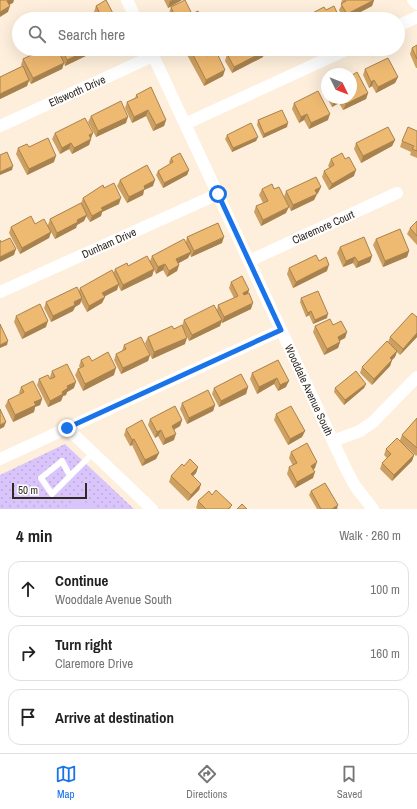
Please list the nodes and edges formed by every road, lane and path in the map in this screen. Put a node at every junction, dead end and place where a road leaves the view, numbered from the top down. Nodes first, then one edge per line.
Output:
1 (127, 0) edge
2 (413, 0) edge
3 (417, 4) edge
4 (133, 12) edge
5 (417, 17) edge
6 (405, 23) edge
7 (146, 56) edge
8 (153, 56) edge
9 (333, 56) edge
10 (185, 124) junction
11 (0, 126) edge
12 (397, 193) dead end
13 (218, 194) junction
14 (249, 261) junction
15 (0, 292) edge
16 (281, 330) junction
17 (417, 377) edge
18 (67, 428) junction
19 (333, 440) junction
20 (93, 453) junction
21 (0, 459) edge
22 (70, 476) junction
23 (152, 509) edge
24 (373, 509) edge

1 - 4 street
2 - 3 street
5 - 6 street
7 - 11 street, Ellsworth Drive
8 - 10 street, Wooddale Avenue South
9 - 10 street
10 - 13 street, Wooddale Avenue South
12 - 14 street, Claremore Court
13 - 14 street, Wooddale Avenue South
13 - 15 street, Dunham Drive
14 - 16 street, Wooddale Avenue South
16 - 18 street
16 - 19 street, Wooddale Avenue South
17 - 19 street
18 - 20 street
18 - 21 street
19 - 24 street, Wooddale Avenue South
20 - 22 lane
20 - 23 street
22 - 22 lane

